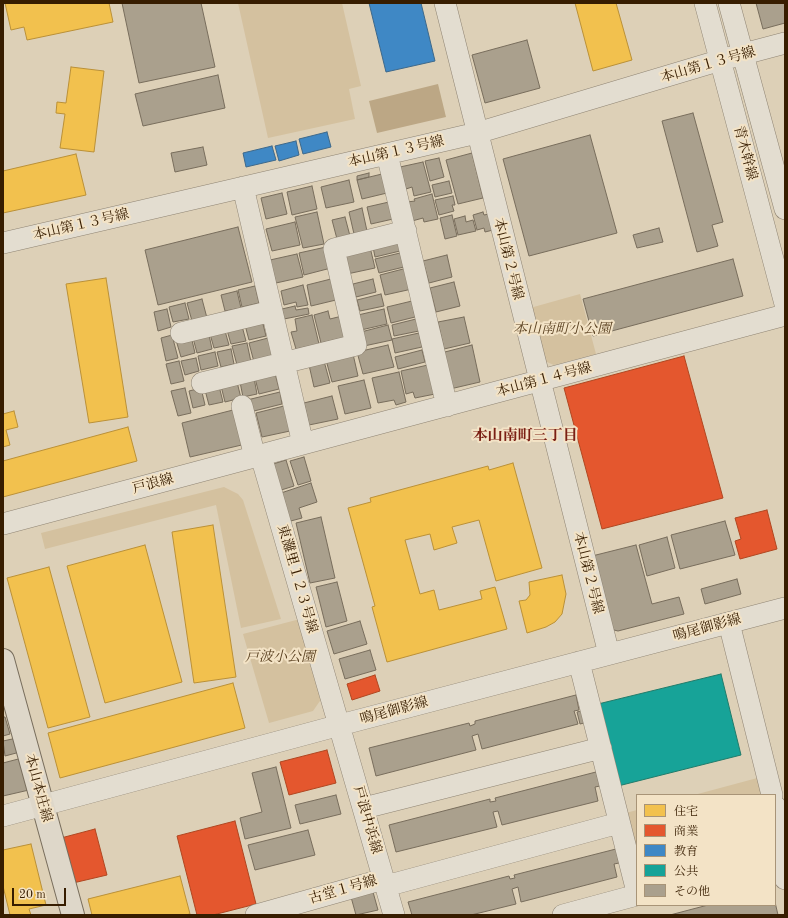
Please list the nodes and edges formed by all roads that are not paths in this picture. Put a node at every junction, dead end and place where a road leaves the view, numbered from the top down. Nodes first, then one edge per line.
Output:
1 (445, 3) edge
2 (705, 3) edge
3 (729, 3) edge
4 (785, 43) edge
5 (743, 54) junction
6 (721, 60) junction
7 (477, 133) junction
8 (388, 154) junction
9 (243, 187) junction
10 (785, 209) edge
11 (406, 231) junction
12 (3, 243) edge
13 (785, 304) edge
14 (272, 311) junction
15 (785, 315) edge
16 (181, 334) dead end
17 (284, 363) junction
18 (539, 381) junction
19 (202, 383) dead end
20 (242, 406) dead end
21 (447, 406) junction
22 (303, 444) junction
23 (258, 456) junction
24 (3, 524) edge
25 (785, 608) edge
26 (729, 623) junction
27 (609, 654) junction
28 (3, 660) edge
29 (579, 662) junction
30 (340, 725) junction
31 (601, 748) junction
32 (772, 794) edge
33 (42, 805) junction
34 (364, 808) junction
35 (776, 814) edge
36 (3, 816) edge
37 (619, 823) junction
38 (781, 854) edge
39 (785, 879) edge
40 (385, 882) junction
41 (636, 890) edge
42 (636, 894) edge
43 (73, 915) edge
44 (256, 915) edge
45 (394, 915) edge
46 (563, 915) edge

1 - 7 street, 本山第２号線
2 - 6 street, 青木幹線
3 - 5 street, 青木幹線
4 - 5 street, 本山第１３号線
5 - 6 street, 本山第１３号線
5 - 10 street, 青木幹線
6 - 7 street, 本山第１３号線
6 - 13 street, 青木幹線
7 - 8 street, 本山第１３号線
7 - 18 street, 本山第２号線
8 - 9 street, 本山第１３号線
8 - 11 street
9 - 12 street, 本山第１３号線
9 - 14 street
11 - 17 street
11 - 21 street
14 - 16 street
14 - 17 street
15 - 18 street, 本山第１４号線
17 - 19 street
17 - 22 street
18 - 21 street, 本山第１４号線
18 - 27 street, 本山第２号線
20 - 23 street, 東灘里１２３号線
21 - 22 street, 本山第１４号線
22 - 23 street, 戸浪線
23 - 24 street, 戸浪線
23 - 30 street, 東灘里１２３号線
25 - 26 street, 鳴尾御影線
26 - 27 street, 鳴尾御影線
26 - 32 street
27 - 29 street, 鳴尾御影線
28 - 33 main road, 本山本庄線
29 - 30 street, 鳴尾御影線
29 - 31 street
30 - 33 street, 鳴尾御影線
30 - 34 street, 戸浪中浜線
31 - 34 street
31 - 37 street
33 - 36 street, 鳴尾御影線
33 - 43 main road, 本山本庄線
34 - 40 street, 戸浪中浜線
35 - 38 street
37 - 40 street, 古堂１号線
37 - 41 street
38 - 39 street
40 - 44 street, 古堂１号線
40 - 45 street, 戸浪中浜線
42 - 46 street

